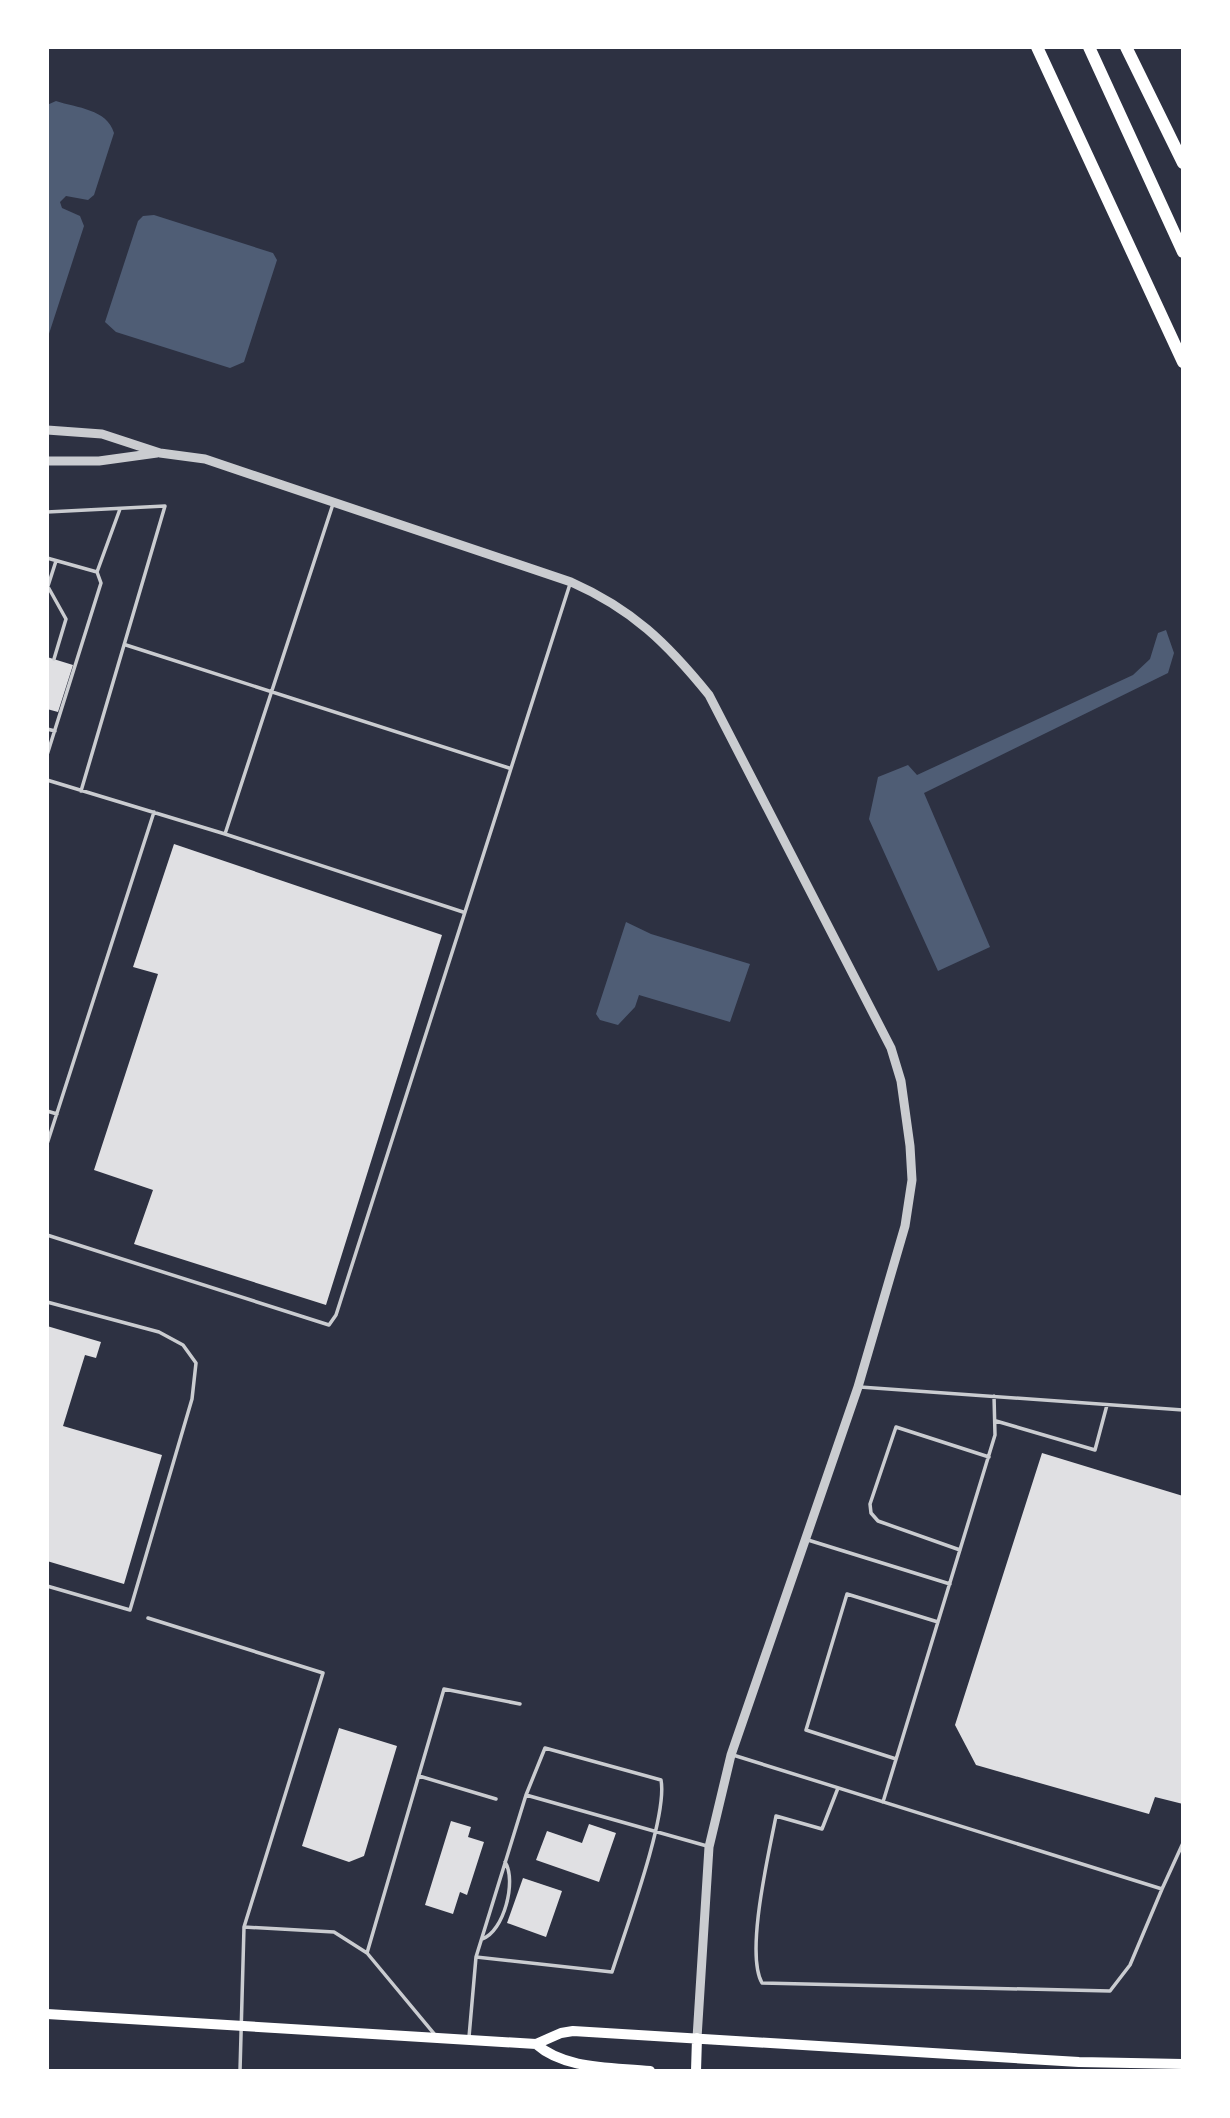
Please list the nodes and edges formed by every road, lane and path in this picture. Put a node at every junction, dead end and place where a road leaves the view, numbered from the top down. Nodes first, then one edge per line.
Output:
1 (1037, 47) edge
2 (1089, 47) edge
3 (1125, 47) edge
4 (1183, 163) edge
5 (1183, 252) edge
6 (1183, 362) edge
7 (47, 430) edge
8 (160, 453) junction
9 (47, 461) edge
10 (333, 502) junction
11 (120, 509) junction
12 (47, 512) edge
13 (47, 558) edge
14 (56, 561) junction
15 (97, 572) junction
16 (571, 582) junction
17 (48, 586) edge
18 (126, 645) junction
19 (54, 659) dead end
20 (272, 690) junction
21 (47, 729) edge
22 (55, 732) junction
23 (47, 755) edge
24 (509, 768) junction
25 (47, 780) edge
26 (81, 790) junction
27 (154, 812) junction
28 (225, 834) junction
29 (463, 912) junction
30 (47, 1111) edge
31 (57, 1114) junction
32 (47, 1144) edge
33 (47, 1235) edge
34 (47, 1302) edge
35 (858, 1387) junction
36 (994, 1396) junction
37 (1107, 1405) junction
38 (1183, 1410) edge
39 (996, 1421) junction
40 (989, 1457) junction
41 (806, 1539) junction
42 (960, 1550) junction
43 (950, 1584) junction
44 (47, 1586) edge
45 (148, 1618) dead end
46 (938, 1622) junction
47 (520, 1704) dead end
48 (731, 1755) junction
49 (896, 1759) junction
50 (419, 1776) junction
51 (838, 1788) junction
52 (526, 1795) junction
53 (496, 1799) dead end
54 (883, 1802) junction
55 (655, 1832) junction
56 (1183, 1843) edge
57 (709, 1847) junction
58 (505, 1862) junction
59 (1162, 1889) junction
60 (244, 1927) junction
61 (482, 1939) junction
62 (367, 1953) junction
63 (476, 1957) junction
64 (47, 2014) edge
65 (241, 2024) junction
66 (438, 2038) junction
67 (697, 2038) junction
68 (469, 2040) junction
69 (536, 2044) junction
70 (1183, 2064) edge
71 (240, 2071) edge
72 (650, 2071) edge
73 (696, 2071) edge

1 - 6 highway
2 - 5 highway
3 - 4 highway
7 - 8 street
8 - 9 street
8 - 10 street
10 - 16 street
10 - 20 lane
11 - 12 lane
11 - 15 lane
11 - 18 lane
13 - 14 lane
14 - 15 lane
14 - 17 lane
15 - 22 lane
16 - 24 lane
16 - 35 street
17 - 19 lane
18 - 20 lane
18 - 26 lane
20 - 24 lane
20 - 28 lane
21 - 22 lane
22 - 23 lane
24 - 29 lane
25 - 26 lane
26 - 27 lane
27 - 28 lane
27 - 31 lane
28 - 29 lane
29 - 33 lane
30 - 31 lane
31 - 32 lane
34 - 44 lane
35 - 36 lane
35 - 41 street
36 - 37 lane
36 - 39 lane
37 - 38 lane
37 - 39 lane
39 - 40 lane
40 - 42 lane
40 - 42 lane
41 - 43 lane
41 - 48 street
42 - 43 lane
43 - 46 lane
45 - 60 lane
46 - 49 lane
46 - 49 lane
47 - 50 lane
48 - 51 lane
48 - 57 street
49 - 54 lane
50 - 53 lane
50 - 62 lane
51 - 54 lane
51 - 59 lane
52 - 55 lane
52 - 55 lane
52 - 58 lane
54 - 59 lane
55 - 57 lane
55 - 63 lane
56 - 59 lane
57 - 67 street
58 - 61 lane
58 - 61 lane
60 - 62 lane
60 - 65 lane
61 - 63 lane
62 - 66 lane
63 - 68 lane
64 - 65 main road
65 - 66 main road
65 - 71 lane
66 - 68 main road
67 - 69 main road
67 - 70 main road
67 - 73 main road
68 - 69 main road
69 - 72 main road

